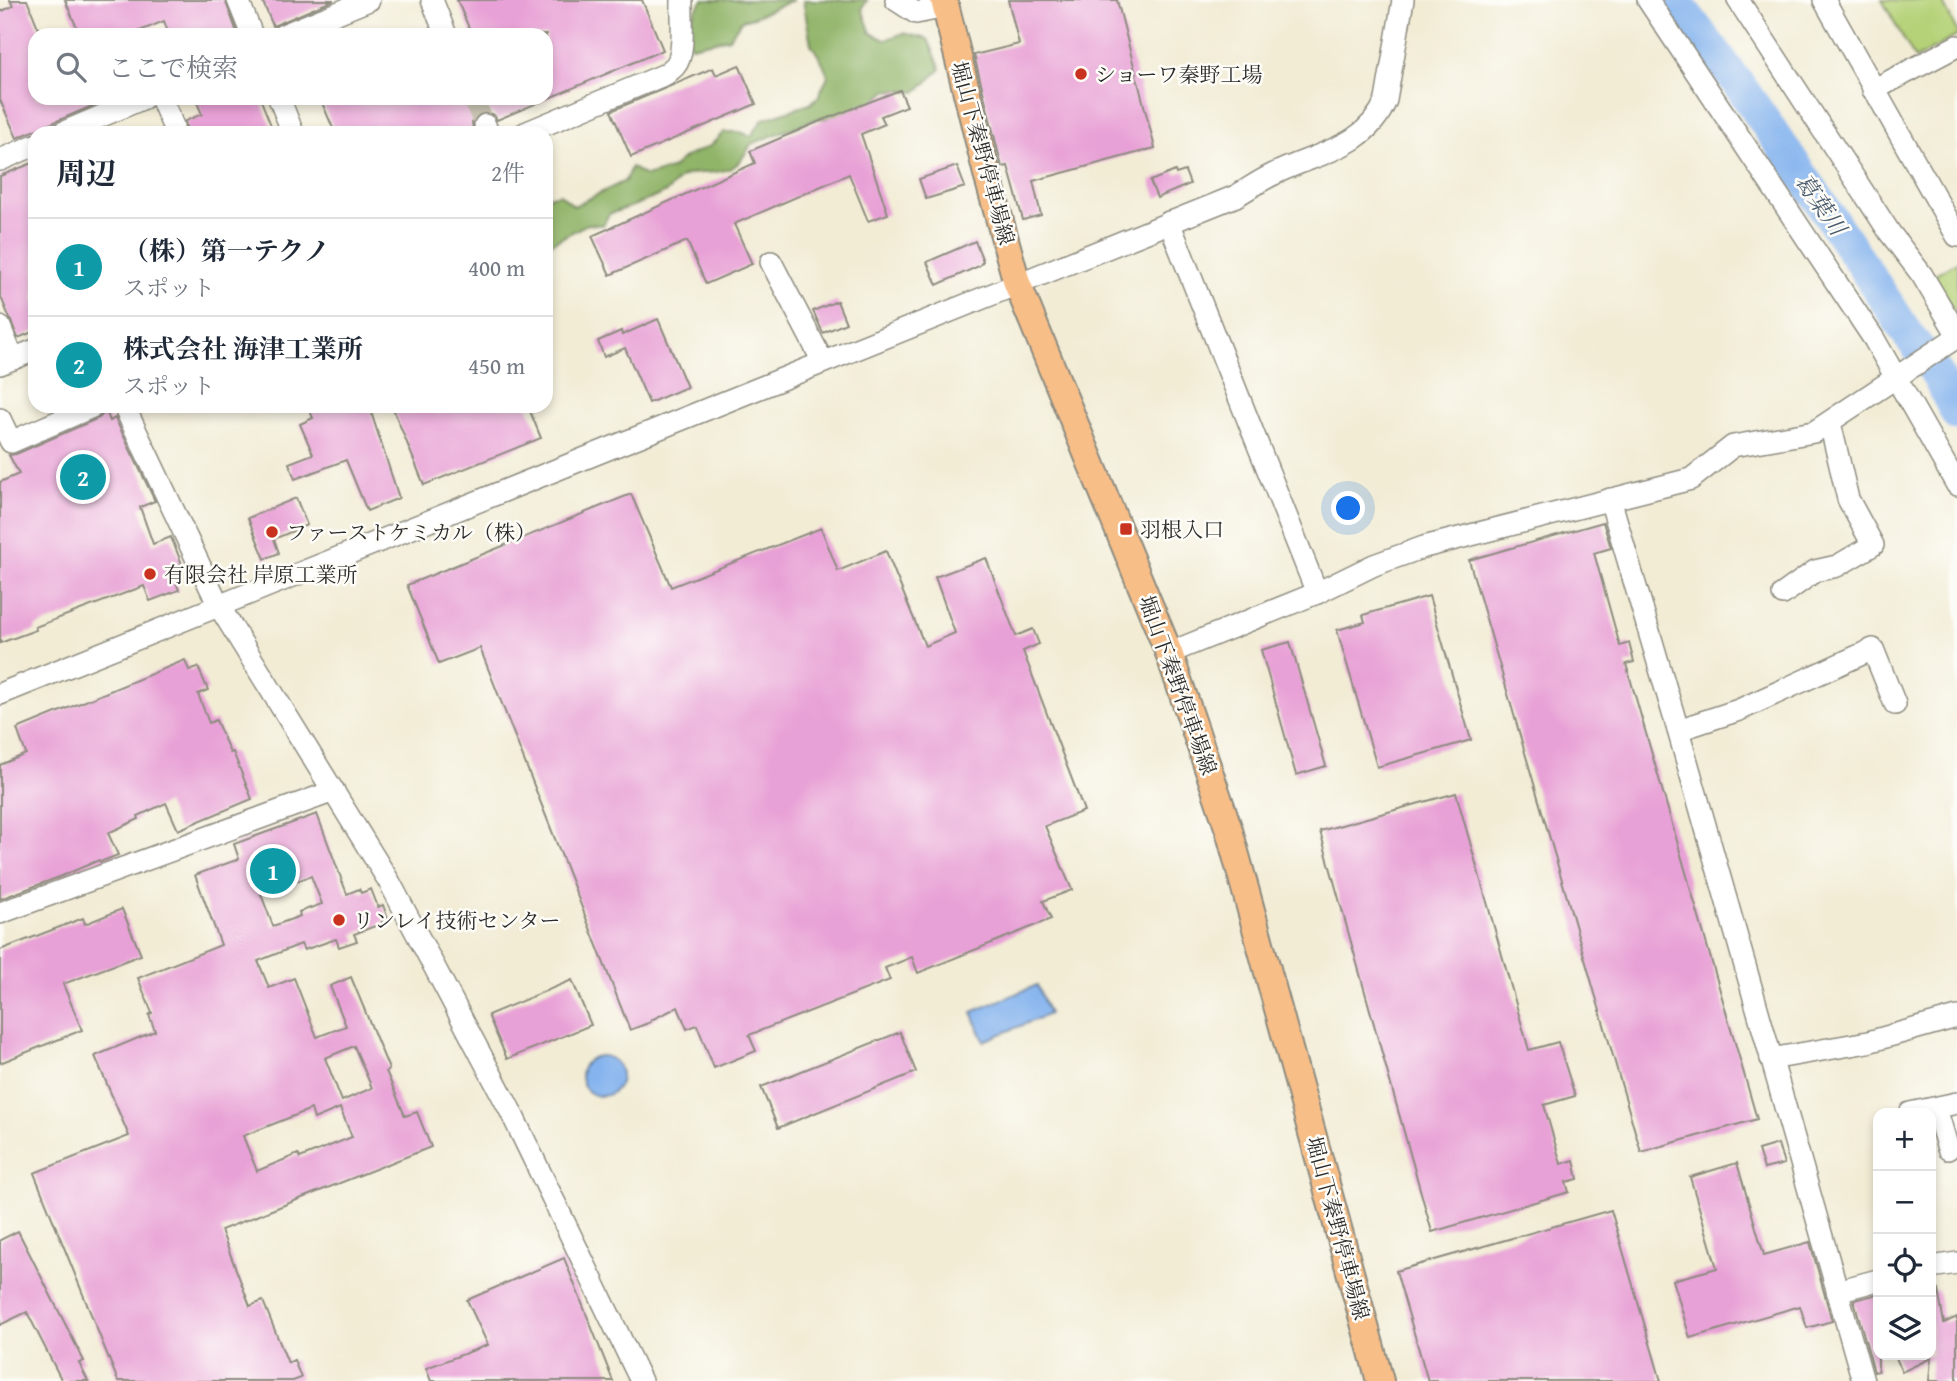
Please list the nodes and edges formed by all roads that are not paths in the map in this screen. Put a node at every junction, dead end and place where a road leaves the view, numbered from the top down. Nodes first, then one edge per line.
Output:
1 (238, 0) edge
2 (369, 0) edge
3 (432, 0) edge
4 (682, 0) edge
5 (896, 0) edge
6 (1403, 0) edge
7 (1648, 0) edge
8 (1824, 0) edge
9 (1744, 2) edge
10 (945, 4) edge
11 (249, 28) edge
12 (300, 28) edge
13 (443, 28) edge
14 (1957, 46) edge
15 (1873, 90) junction
16 (128, 105) edge
17 (164, 105) edge
18 (282, 105) edge
19 (173, 125) dead end
20 (78, 126) edge
21 (290, 126) edge
22 (542, 126) edge
23 (28, 148) edge
24 (0, 160) edge
25 (1169, 222) junction
26 (1957, 236) edge
27 (771, 262) dead end
28 (1017, 283) junction
29 (0, 327) edge
30 (1957, 336) edge
31 (28, 353) edge
32 (7, 361) edge
33 (823, 362) junction
34 (1897, 377) junction
35 (78, 413) edge
36 (127, 413) edge
37 (0, 419) edge
38 (1830, 423) junction
39 (1957, 485) edge
40 (1610, 499) junction
41 (1317, 593) junction
42 (1783, 594) dead end
43 (219, 606) junction
44 (1169, 653) junction
45 (0, 694) edge
46 (1895, 704) dead end
47 (1678, 730) junction
48 (334, 791) junction
49 (0, 913) edge
50 (1957, 1017) edge
51 (1771, 1059) junction
52 (1947, 1105) edge
53 (1948, 1149) dead end
54 (1957, 1263) edge
55 (1936, 1266) edge
56 (1873, 1281) edge
57 (1837, 1291) junction
58 (641, 1381) edge
59 (1380, 1381) edge
60 (1863, 1381) edge

1 - 11 street
2 - 12 street
3 - 13 street
4 - 22 street
5 - 10 street
6 - 25 street
7 - 34 street
8 - 15 street
9 - 30 street
10 - 28 main road, 堀山下秦野停車場線
14 - 15 street
15 - 26 street
16 - 20 street
17 - 19 street
18 - 21 street
23 - 24 street
25 - 28 street
25 - 41 street
27 - 33 street
28 - 33 street
28 - 44 main road, 堀山下秦野停車場線
29 - 32 street
30 - 34 street
31 - 32 street
33 - 43 street
34 - 38 street
34 - 39 street
35 - 37 street
36 - 43 street
38 - 40 street
38 - 42 street
40 - 41 street
40 - 47 street
41 - 44 street
43 - 45 street
43 - 48 street
44 - 59 main road, 堀山下秦野停車場線
46 - 47 street
47 - 51 street
48 - 49 street
48 - 58 street
50 - 51 street
51 - 57 street
52 - 53 street
54 - 55 street
56 - 57 street
57 - 60 street

